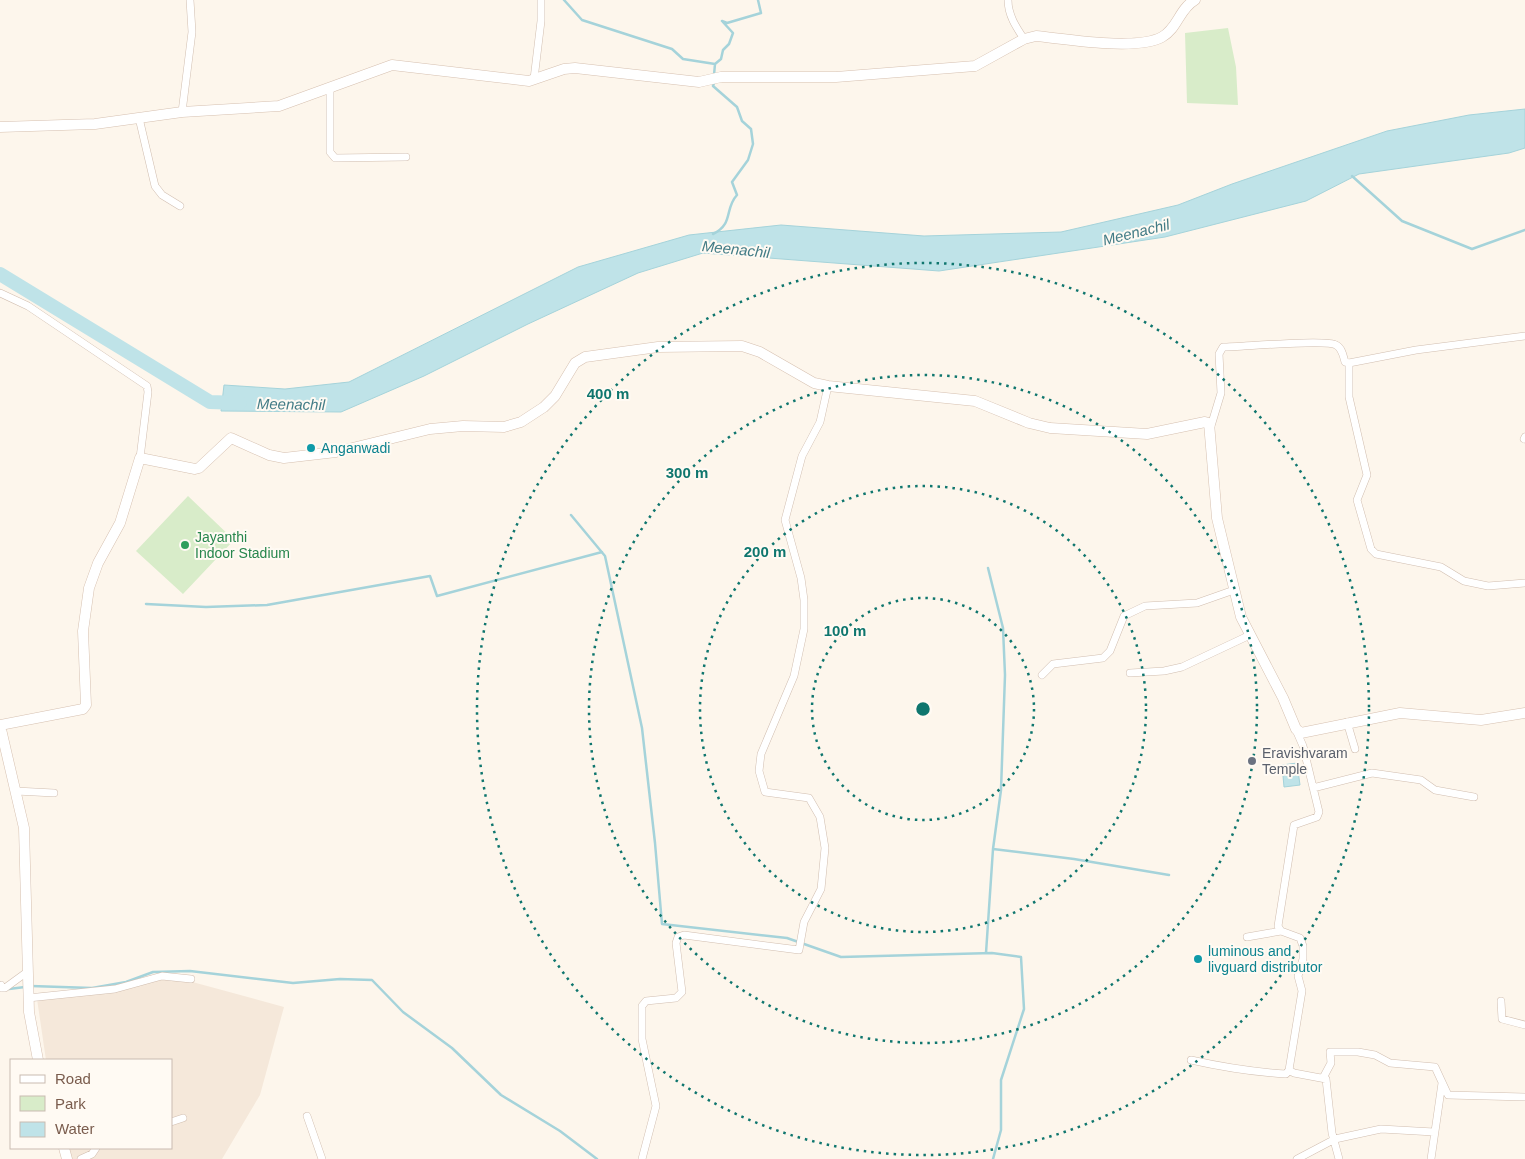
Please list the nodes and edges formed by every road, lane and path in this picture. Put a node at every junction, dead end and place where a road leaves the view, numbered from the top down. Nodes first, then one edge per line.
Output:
1 (190, 0) edge
2 (541, 0) edge
3 (1008, 0) edge
4 (1194, 0) edge
5 (1024, 39) junction
6 (534, 79) junction
7 (330, 88) junction
8 (182, 112) junction
9 (139, 118) junction
10 (0, 127) edge
11 (406, 157) dead end
12 (180, 206) dead end
13 (0, 293) edge
14 (1525, 336) edge
15 (1349, 363) junction
16 (828, 386) junction
17 (1210, 426) junction
18 (140, 458) junction
19 (1525, 583) edge
20 (1234, 590) junction
21 (1250, 635) junction
22 (1130, 673) dead end
23 (1042, 675) dead end
24 (1525, 713) edge
25 (1347, 722) junction
26 (0, 725) edge
27 (1296, 729) junction
28 (1355, 749) dead end
29 (1313, 788) junction
30 (16, 791) junction
31 (54, 793) dead end
32 (1474, 797) dead end
33 (1281, 931) junction
34 (1247, 936) dead end
35 (27, 977) junction
36 (191, 978) dead end
37 (1, 985) edge
38 (28, 996) junction
39 (1501, 1001) dead end
40 (1525, 1025) edge
41 (38, 1059) edge
42 (1191, 1060) dead end
43 (1289, 1070) junction
44 (1323, 1078) junction
45 (1442, 1082) junction
46 (1525, 1097) edge
47 (308, 1116) dead end
48 (183, 1118) dead end
49 (172, 1122) edge
50 (1434, 1132) junction
51 (1335, 1139) junction
52 (95, 1149) edge
53 (81, 1159) edge
54 (322, 1159) edge
55 (642, 1159) edge
56 (1298, 1159) edge
57 (1339, 1159) edge
58 (1431, 1159) edge

1 - 8 street
2 - 6 street
3 - 5 street
4 - 5 main road
5 - 6 main road
6 - 7 main road
7 - 8 main road
7 - 11 street
8 - 9 main road
9 - 10 main road
9 - 12 street
13 - 18 street
14 - 15 street
15 - 17 street
15 - 19 street
16 - 17 main road
16 - 18 main road
16 - 55 street
17 - 20 main road
18 - 26 main road
20 - 21 main road
20 - 23 street
21 - 22 street
21 - 27 main road
24 - 25 main road
25 - 27 main road
25 - 28 street
26 - 30 main road
27 - 29 street
29 - 32 street
29 - 33 street
30 - 31 street
30 - 35 main road
33 - 34 street
33 - 43 street
35 - 37 street
35 - 38 main road
36 - 38 street
38 - 41 main road
39 - 40 street
42 - 43 street
43 - 44 street
44 - 45 street
44 - 51 street
45 - 46 street
45 - 50 street
47 - 54 street
48 - 49 street
50 - 51 street
50 - 58 street
51 - 56 street
51 - 57 street
52 - 53 street

